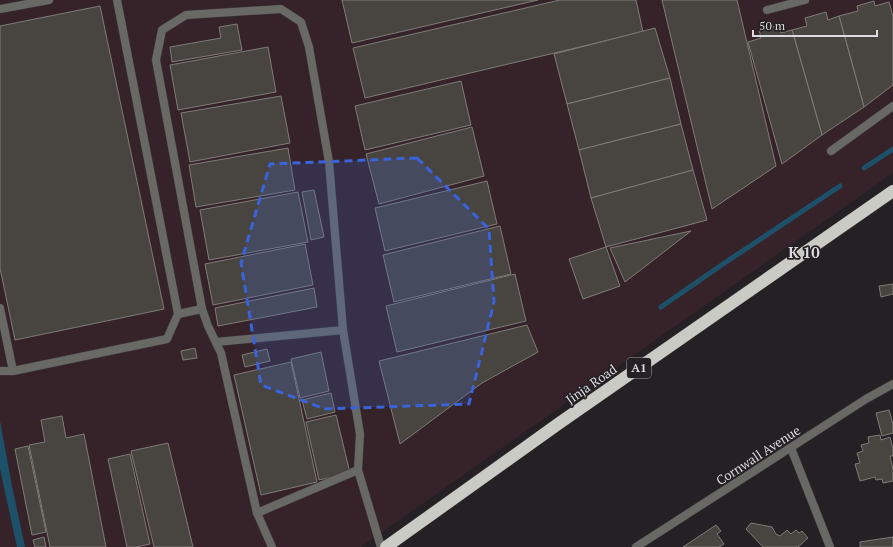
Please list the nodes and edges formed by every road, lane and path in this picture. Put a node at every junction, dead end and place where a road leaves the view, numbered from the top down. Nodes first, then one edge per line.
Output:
1 (49, 0) edge
2 (117, 0) edge
3 (805, 0) edge
4 (0, 9) edge
5 (767, 10) dead end
6 (893, 106) edge
7 (831, 152) dead end
8 (893, 191) edge
9 (0, 308) edge
10 (202, 308) junction
11 (178, 314) junction
12 (343, 330) junction
13 (216, 342) junction
14 (0, 371) edge
15 (13, 371) junction
16 (893, 384) edge
17 (791, 448) junction
18 (358, 470) junction
19 (257, 513) junction
20 (272, 547) edge
21 (381, 547) edge
22 (386, 547) edge
23 (636, 547) edge
24 (830, 547) edge

1 - 4 street
2 - 11 street
3 - 5 street
6 - 7 street
8 - 22 highway, Jinja Road / A1
9 - 15 street
10 - 11 street
10 - 12 street
10 - 13 street
11 - 15 street
12 - 13 street
12 - 18 street
13 - 19 street
14 - 15 street
16 - 17 street, Cornwall Avenue
17 - 23 street, Cornwall Avenue
17 - 24 street
18 - 19 street
18 - 21 street
19 - 20 street

